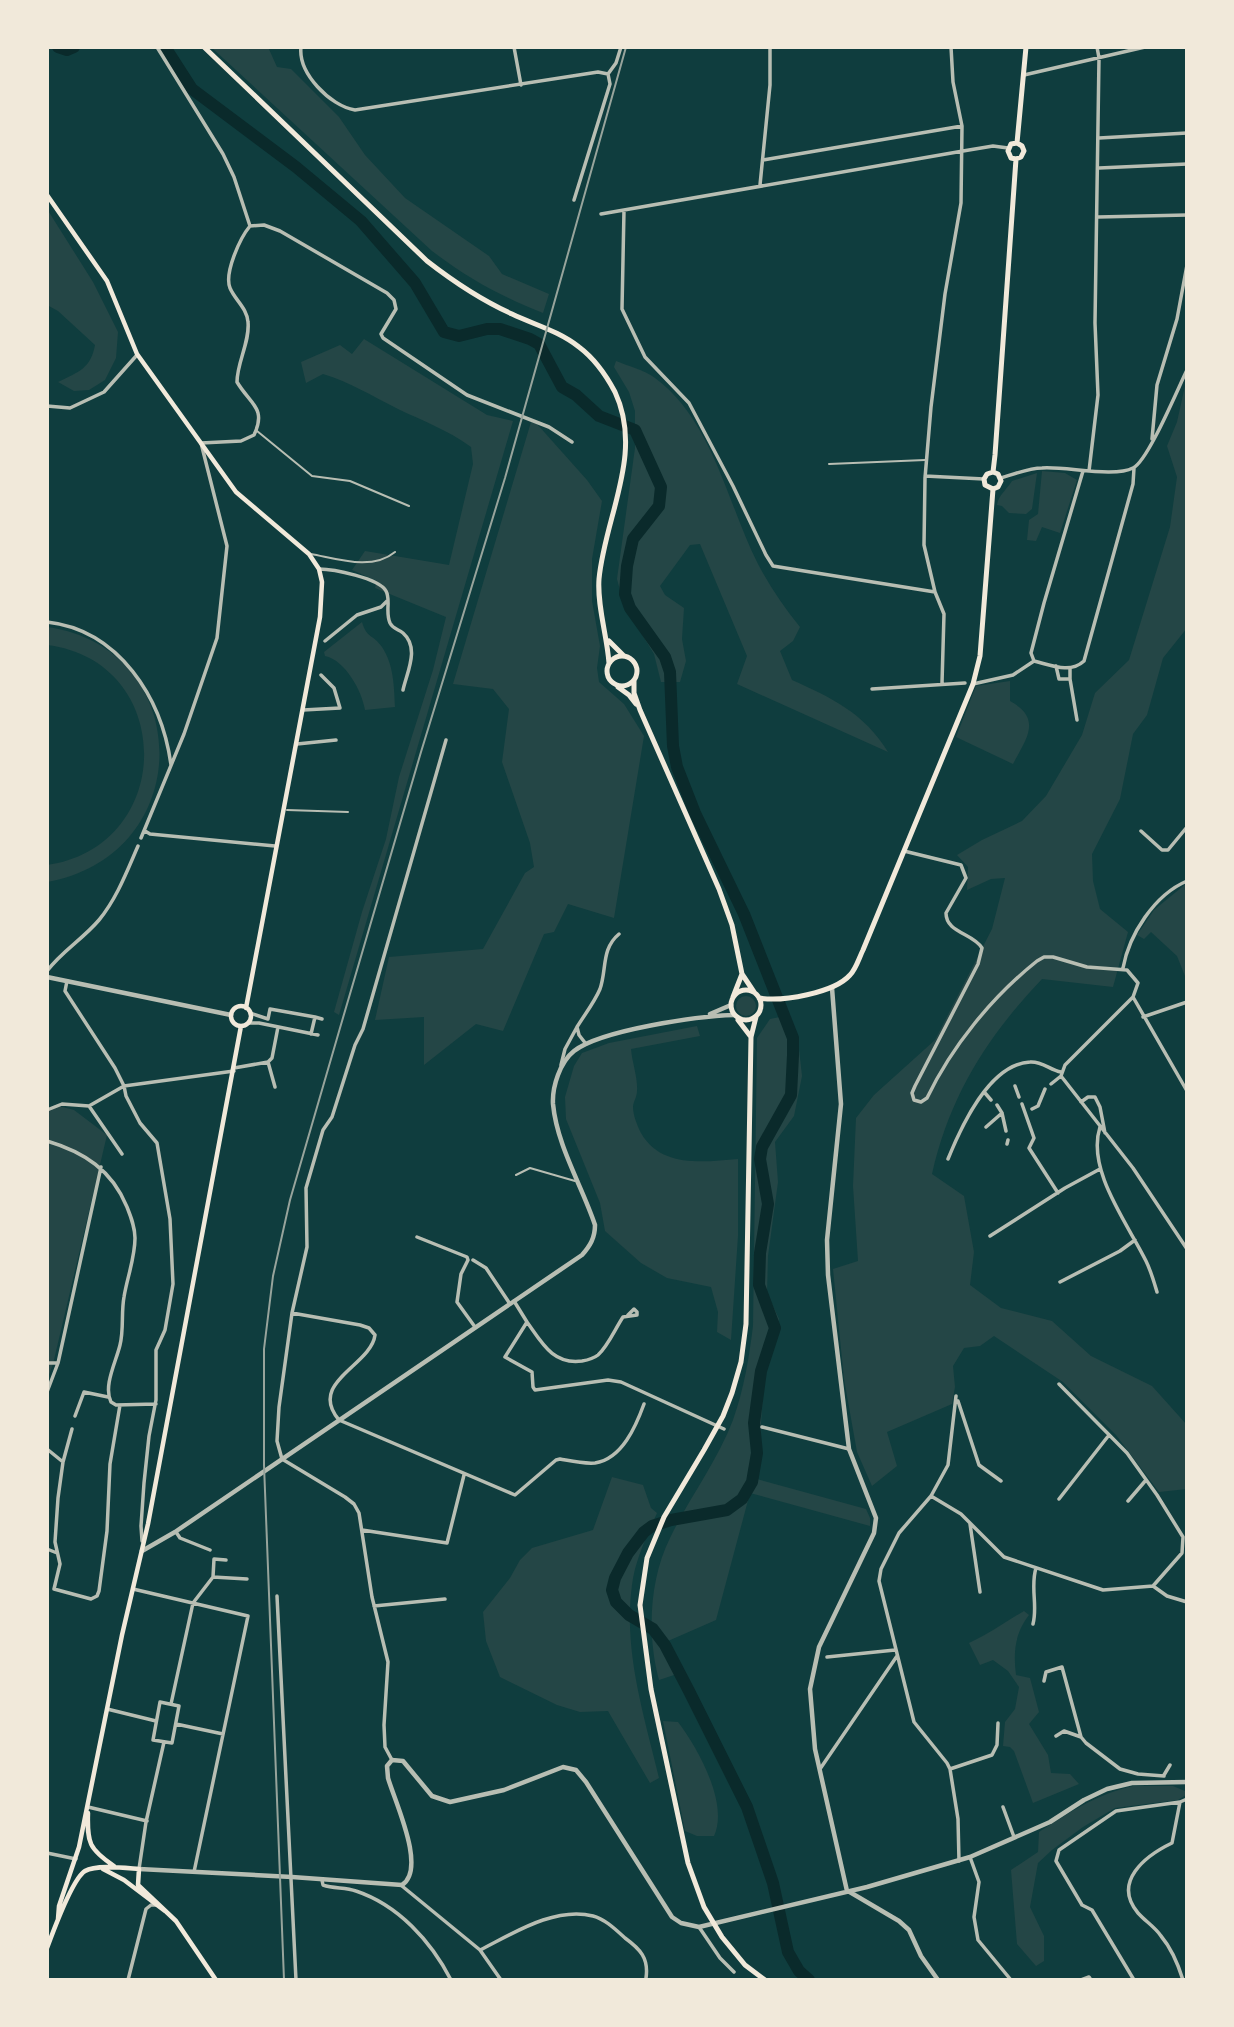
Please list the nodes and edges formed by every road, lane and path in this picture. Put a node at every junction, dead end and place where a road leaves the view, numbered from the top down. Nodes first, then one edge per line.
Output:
1 (156, 47) edge
2 (204, 47) edge
3 (301, 47) edge
4 (514, 47) edge
5 (621, 47) edge
6 (770, 47) edge
7 (951, 47) edge
8 (1026, 47) edge
9 (1097, 47) edge
10 (1145, 47) edge
11 (1099, 58) junction
12 (608, 74) junction
13 (1024, 75) junction
14 (521, 85) junction
15 (962, 126) junction
16 (1187, 133) edge
17 (1099, 138) junction
18 (1017, 143) junction
19 (1008, 148) junction
20 (962, 151) junction
21 (1016, 159) junction
22 (763, 160) junction
23 (1187, 164) edge
24 (1099, 168) junction
25 (760, 185) junction
26 (47, 195) edge
27 (574, 200) dead end
28 (624, 210) junction
29 (601, 214) dead end
30 (1187, 215) edge
31 (1097, 217) junction
32 (250, 226) junction
33 (1187, 265) edge
34 (137, 354) junction
35 (1187, 370) edge
36 (47, 406) edge
37 (257, 430) junction
38 (572, 442) dead end
39 (201, 443) junction
40 (1151, 444) junction
41 (926, 460) junction
42 (829, 464) dead end
43 (1134, 468) junction
44 (1083, 470) junction
45 (1089, 471) junction
46 (993, 472) junction
47 (925, 476) junction
48 (1001, 478) junction
49 (984, 479) junction
50 (993, 489) junction
51 (409, 506) dead end
52 (396, 552) dead end
53 (310, 554) junction
54 (319, 569) junction
55 (935, 592) junction
56 (388, 600) junction
57 (47, 622) edge
58 (608, 639) junction
59 (325, 640) dead end
60 (624, 656) junction
61 (1034, 660) junction
62 (609, 663) junction
63 (1056, 666) junction
64 (1070, 669) junction
65 (321, 675) dead end
66 (1070, 679) junction
67 (634, 681) junction
68 (942, 683) junction
69 (965, 683) dead end
70 (973, 684) junction
71 (615, 685) junction
72 (872, 689) dead end
73 (403, 690) dead end
74 (301, 710) junction
75 (639, 710) junction
76 (1077, 720) dead end
77 (335, 740) dead end
78 (446, 740) dead end
79 (165, 741) junction
80 (180, 744) junction
81 (295, 744) junction
82 (171, 766) junction
83 (282, 810) junction
84 (348, 812) dead end
85 (1187, 827) edge
86 (145, 831) junction
87 (1141, 831) dead end
88 (141, 838) dead end
89 (138, 846) dead end
90 (275, 846) junction
91 (904, 850) junction
92 (1187, 881) edge
93 (619, 934) dead end
94 (1123, 968) junction
95 (47, 971) edge
96 (743, 974) junction
97 (47, 977) edge
98 (67, 981) junction
99 (832, 988) junction
100 (757, 995) junction
101 (733, 997) junction
102 (1133, 997) junction
103 (771, 1000) junction
104 (1187, 1002) edge
105 (731, 1005) junction
106 (761, 1006) junction
107 (246, 1008) junction
108 (250, 1013) junction
109 (231, 1015) junction
110 (706, 1016) junction
111 (735, 1016) junction
112 (315, 1017) junction
113 (756, 1017) junction
114 (1143, 1017) junction
115 (268, 1019) junction
116 (322, 1019) dead end
117 (248, 1023) junction
118 (267, 1024) junction
119 (241, 1026) junction
120 (278, 1027) junction
121 (577, 1027) junction
122 (312, 1034) junction
123 (318, 1035) dead end
124 (751, 1037) junction
125 (586, 1044) junction
126 (268, 1062) junction
127 (561, 1067) junction
128 (234, 1069) junction
129 (1004, 1070) junction
130 (1061, 1074) junction
131 (1009, 1077) dead end
132 (1051, 1084) dead end
133 (124, 1086) junction
134 (1014, 1086) dead end
135 (275, 1087) dead end
136 (1045, 1089) dead end
137 (1187, 1091) edge
138 (985, 1093) junction
139 (1019, 1097) dead end
140 (992, 1100) dead end
141 (1081, 1102) junction
142 (1022, 1104) dead end
143 (997, 1105) dead end
144 (89, 1106) junction
145 (1032, 1108) dead end
146 (47, 1110) edge
147 (1002, 1112) junction
148 (986, 1127) dead end
149 (1100, 1127) junction
150 (1006, 1131) dead end
151 (1106, 1135) junction
152 (47, 1140) edge
153 (122, 1154) dead end
154 (948, 1159) dead end
155 (101, 1167) junction
156 (1100, 1169) junction
157 (516, 1174) dead end
158 (578, 1182) junction
159 (1058, 1194) junction
160 (989, 1236) dead end
161 (416, 1237) dead end
162 (1135, 1240) junction
163 (1187, 1249) edge
164 (473, 1260) dead end
165 (1060, 1282) dead end
166 (1157, 1292) dead end
167 (512, 1302) junction
168 (292, 1313) junction
169 (628, 1315) dead end
170 (527, 1322) junction
171 (475, 1327) junction
172 (47, 1363) edge
173 (58, 1363) junction
174 (1059, 1384) dead end
175 (47, 1392) edge
176 (108, 1397) junction
177 (156, 1404) junction
178 (644, 1404) dead end
179 (120, 1405) junction
180 (75, 1416) dead end
181 (339, 1420) junction
182 (762, 1427) dead end
183 (72, 1429) dead end
184 (724, 1429) dead end
185 (1109, 1435) junction
186 (47, 1449) edge
187 (849, 1449) junction
188 (282, 1459) junction
189 (63, 1462) junction
190 (464, 1475) junction
191 (1146, 1480) junction
192 (1001, 1481) dead end
193 (931, 1496) junction
194 (1059, 1499) dead end
195 (1128, 1502) dead end
196 (970, 1524) junction
197 (362, 1530) junction
198 (175, 1532) junction
199 (47, 1549) edge
200 (143, 1549) junction
201 (210, 1550) dead end
202 (57, 1553) junction
203 (226, 1560) dead end
204 (1036, 1568) junction
205 (213, 1577) junction
206 (247, 1579) dead end
207 (1153, 1586) junction
208 (133, 1589) junction
209 (980, 1592) dead end
210 (277, 1596) dead end
211 (445, 1599) dead end
212 (1187, 1602) edge
213 (193, 1604) junction
214 (374, 1606) junction
215 (1033, 1624) dead end
216 (895, 1650) junction
217 (897, 1656) junction
218 (827, 1657) dead end
219 (1044, 1681) dead end
220 (171, 1704) junction
221 (107, 1709) junction
222 (156, 1721) junction
223 (998, 1723) dead end
224 (176, 1724) junction
225 (223, 1734) junction
226 (1056, 1736) dead end
227 (1081, 1737) junction
228 (164, 1742) junction
229 (392, 1760) junction
230 (1170, 1765) dead end
231 (820, 1769) junction
232 (950, 1769) junction
233 (1164, 1779) junction
234 (1187, 1782) edge
235 (1187, 1799) edge
236 (1180, 1802) junction
237 (88, 1807) junction
238 (1003, 1807) dead end
239 (147, 1821) junction
240 (89, 1839) junction
241 (1015, 1839) junction
242 (79, 1847) junction
243 (47, 1853) edge
244 (970, 1857) junction
245 (76, 1859) junction
246 (959, 1861) junction
247 (115, 1866) junction
248 (103, 1869) junction
249 (139, 1869) junction
250 (194, 1872) junction
251 (292, 1877) junction
252 (322, 1880) junction
253 (401, 1885) junction
254 (847, 1891) junction
255 (143, 1892) junction
256 (156, 1905) junction
257 (168, 1913) junction
258 (58, 1919) junction
259 (699, 1927) junction
260 (47, 1948) edge
261 (480, 1950) junction
262 (734, 1972) dead end
263 (646, 1978) edge
264 (128, 1980) edge
265 (216, 1980) edge
266 (296, 1980) edge
267 (451, 1980) edge
268 (501, 1980) edge
269 (765, 1980) edge
270 (938, 1980) edge
271 (1011, 1980) edge
272 (1081, 1980) edge
273 (1091, 1980) edge
274 (1134, 1980) edge
275 (1183, 1980) edge

1 - 32 street
2 - 58 main road
3 - 14 street
4 - 14 street
5 - 12 street
6 - 22 street
7 - 15 street
8 - 13 main road
9 - 11 street
10 - 11 street
11 - 13 street
11 - 17 street
12 - 14 street
12 - 27 street
13 - 18 main road
15 - 20 street
15 - 22 street
16 - 17 street
17 - 24 street
18 - 19 main road
18 - 21 main road
19 - 20 street
19 - 21 main road
20 - 25 street
20 - 41 street
21 - 46 main road
22 - 25 street
23 - 24 street
24 - 31 street
25 - 28 street
26 - 34 main road
28 - 29 street
28 - 55 street
30 - 31 street
31 - 45 street
32 - 37 street
32 - 38 street
33 - 40 street
34 - 36 street
34 - 39 main road
35 - 40 street
37 - 39 street
37 - 51 lane
39 - 53 main road
39 - 80 street
40 - 43 street
41 - 42 lane
41 - 47 street
43 - 45 street
43 - 64 street
44 - 45 street
44 - 48 street
44 - 61 street
46 - 48 main road
46 - 49 main road
47 - 49 street
47 - 55 street
48 - 50 main road
49 - 50 main road
50 - 70 main road
52 - 53 lane
53 - 54 main road
54 - 56 street
54 - 74 main road
55 - 68 street
56 - 59 street
56 - 73 street
57 - 79 street
58 - 60 main road
58 - 62 main road
60 - 62 main road
60 - 67 main road
61 - 63 street
61 - 70 street
62 - 71 main road
63 - 64 street
63 - 66 street
64 - 66 street
65 - 74 street
66 - 76 street
67 - 71 main road
67 - 75 main road
68 - 69 street
68 - 72 street
70 - 91 main road
71 - 75 main road
74 - 81 main road
75 - 96 main road
77 - 81 street
78 - 168 street
79 - 80 street
79 - 82 street
80 - 82 street
81 - 83 main road
82 - 86 street
83 - 84 lane
83 - 90 main road
85 - 87 street
86 - 88 street
86 - 90 street
89 - 95 street
90 - 107 main road
91 - 94 street
91 - 99 main road
92 - 94 street
93 - 121 street
94 - 102 street
96 - 100 main road
96 - 101 main road
97 - 98 street
98 - 109 street
98 - 133 street
99 - 103 main road
99 - 187 street
100 - 101 main road
100 - 103 main road
100 - 106 main road
101 - 105 main road
102 - 114 street
102 - 130 street
103 - 106 main road
104 - 114 street
105 - 110 street
105 - 111 main road
106 - 113 main road
107 - 108 main road
107 - 109 main road
108 - 115 street
108 - 117 main road
109 - 119 main road
110 - 111 street
110 - 125 street
111 - 113 main road
111 - 124 main road
112 - 115 street
112 - 116 street
112 - 122 street
113 - 124 main road
114 - 137 street
115 - 118 street
117 - 118 street
117 - 119 main road
118 - 120 street
119 - 128 main road
120 - 122 street
120 - 126 street
121 - 125 street
121 - 127 street
122 - 123 street
124 - 269 main road
125 - 127 street
126 - 128 street
126 - 135 street
127 - 158 street
128 - 133 street
128 - 200 main road
129 - 130 street
129 - 131 street
129 - 138 street
130 - 132 street
130 - 141 street
133 - 144 street
133 - 177 street
134 - 139 street
136 - 145 street
138 - 140 street
138 - 154 street
141 - 149 street
141 - 151 street
142 - 159 street
143 - 147 street
144 - 146 street
144 - 153 street
147 - 148 street
147 - 150 street
149 - 151 street
149 - 156 street
151 - 163 street
152 - 155 street
155 - 173 street
155 - 176 street
156 - 159 street
156 - 162 street
157 - 158 lane
158 - 167 street
159 - 160 street
161 - 171 street
162 - 165 street
162 - 166 street
164 - 167 street
167 - 170 street
167 - 171 street
168 - 181 street
168 - 188 street
169 - 170 street
170 - 184 street
171 - 181 street
172 - 173 street
173 - 175 street
174 - 185 street
176 - 179 street
176 - 180 street
177 - 179 street
177 - 200 street
178 - 190 street
179 - 202 street
181 - 188 street
181 - 190 street
182 - 187 street
183 - 189 street
185 - 191 street
185 - 194 street
186 - 189 street
187 - 231 street
188 - 197 street
188 - 198 street
189 - 202 street
190 - 197 street
191 - 195 street
191 - 207 street
192 - 193 street
193 - 196 street
193 - 216 street
196 - 204 street
196 - 209 street
197 - 214 street
198 - 200 street
198 - 201 street
199 - 202 street
200 - 208 main road
203 - 205 street
204 - 207 street
204 - 215 street
205 - 206 street
205 - 213 street
207 - 212 street
208 - 213 street
208 - 221 main road
210 - 251 street
211 - 214 street
213 - 220 street
213 - 225 street
214 - 229 street
216 - 217 street
216 - 218 street
217 - 231 street
217 - 232 street
219 - 227 street
220 - 222 street
220 - 224 street
221 - 222 street
221 - 237 main road
222 - 228 street
223 - 232 street
224 - 225 street
224 - 228 street
225 - 250 street
226 - 227 street
227 - 233 street
228 - 239 street
229 - 253 street
229 - 259 street
230 - 233 street
231 - 254 street
232 - 246 street
233 - 234 street
233 - 241 street
235 - 236 street
236 - 274 street
236 - 275 street
237 - 239 street
237 - 240 main road
237 - 242 main road
238 - 241 street
239 - 249 street
240 - 242 main road
240 - 247 main road
241 - 244 street
242 - 245 main road
243 - 245 street
244 - 246 street
244 - 271 street
245 - 258 main road
246 - 254 street
247 - 248 main road
247 - 249 main road
248 - 255 main road
248 - 258 main road
249 - 250 street
249 - 255 main road
250 - 251 street
251 - 252 street
251 - 266 street
252 - 253 street
252 - 267 street
253 - 261 street
254 - 259 street
254 - 270 street
255 - 256 main road
255 - 257 main road
256 - 257 main road
256 - 264 street
257 - 265 main road
258 - 260 main road
259 - 262 street
261 - 263 street
261 - 268 street
272 - 273 street

